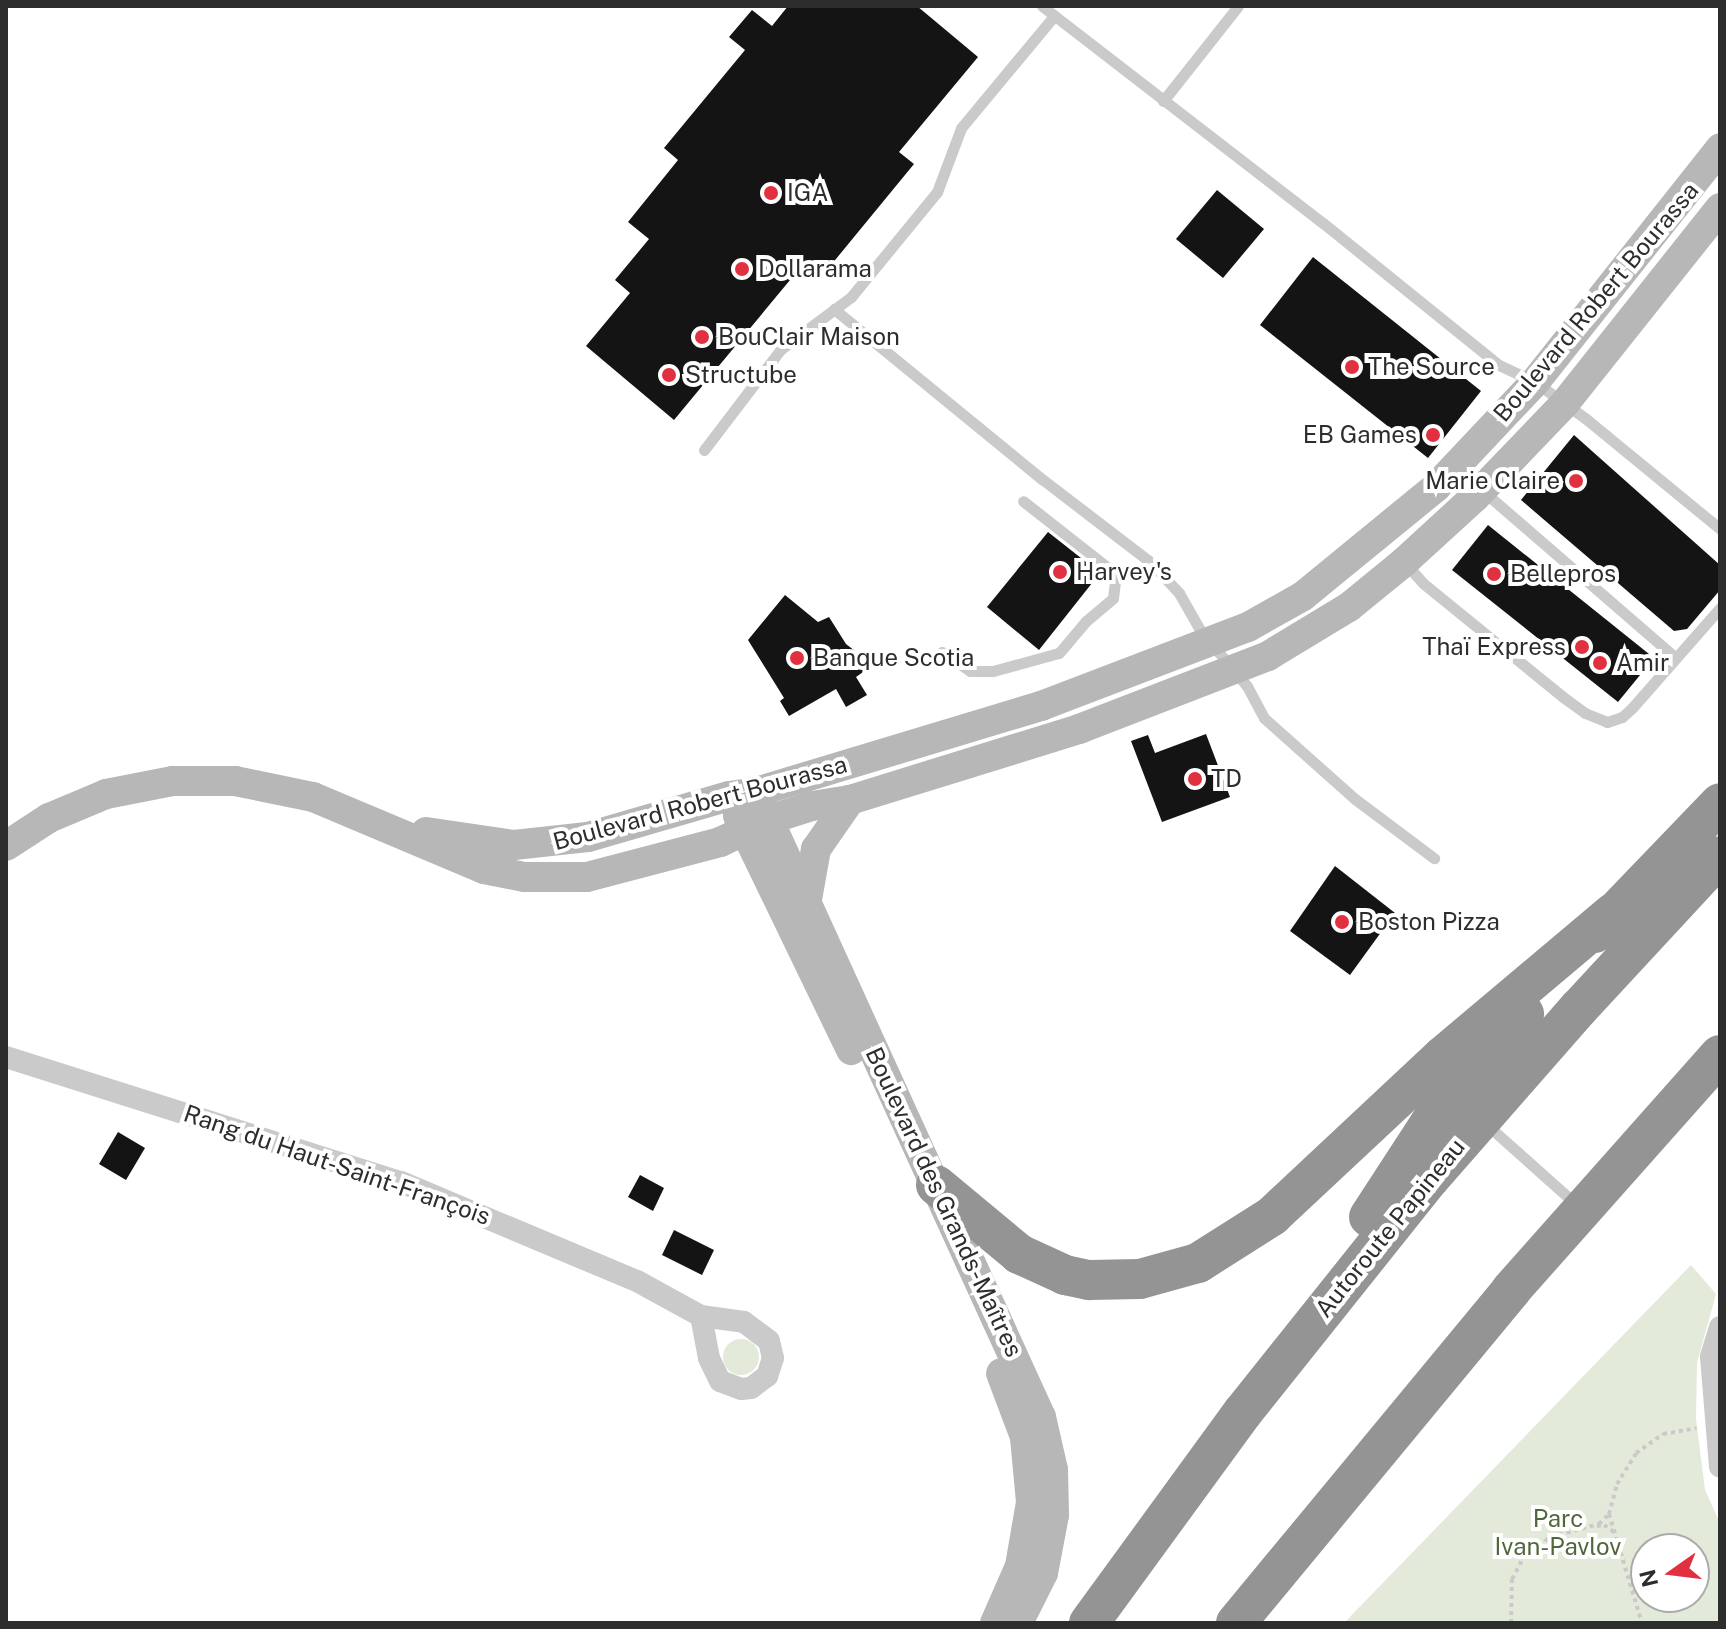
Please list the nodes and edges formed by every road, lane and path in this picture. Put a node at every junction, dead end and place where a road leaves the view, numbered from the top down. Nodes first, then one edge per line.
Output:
1 (1042, 6) edge
2 (1238, 6) edge
3 (1054, 16) junction
4 (1163, 101) junction
5 (1720, 149) edge
6 (1720, 208) edge
7 (834, 309) junction
8 (1535, 382) junction
9 (1565, 403) junction
10 (704, 450) dead end
11 (1482, 490) junction
12 (1023, 501) dead end
13 (1720, 529) edge
14 (1404, 562) junction
15 (1720, 608) edge
16 (1209, 641) junction
17 (942, 652) dead end
18 (1676, 658) junction
19 (1234, 670) junction
20 (742, 794) junction
21 (850, 800) junction
22 (1720, 803) edge
23 (370, 819) junction
24 (757, 827) junction
25 (6, 846) edge
26 (1720, 856) edge
27 (1434, 858) dead end
28 (806, 905) junction
29 (1613, 913) junction
30 (1720, 1055) edge
31 (6, 1057) edge
32 (1720, 1067) edge
33 (1481, 1119) junction
34 (1649, 1134) junction
35 (936, 1185) junction
36 (1582, 1209) junction
37 (701, 1316) dead end
38 (1720, 1327) edge
39 (1717, 1393) edge
40 (1243, 1412) junction
41 (1716, 1427) junction
42 (1720, 1467) edge
43 (1609, 1514) junction
44 (1591, 1528) junction
45 (1614, 1532) junction
46 (995, 1623) edge
47 (1018, 1623) edge
48 (1089, 1623) edge
49 (1236, 1623) edge
50 (1511, 1623) edge
51 (1642, 1623) edge

1 - 3 lane
2 - 4 lane
3 - 4 lane
3 - 7 lane
4 - 8 lane
5 - 8 street, Boulevard Robert Bourassa
6 - 9 street, Boulevard Robert Bourassa
7 - 10 lane
7 - 16 lane
8 - 9 lane
8 - 16 street, Boulevard Robert Bourassa
9 - 11 street, Boulevard Robert Bourassa
9 - 13 lane
11 - 14 street, Boulevard Robert Bourassa
11 - 18 lane
12 - 17 lane
14 - 18 lane
14 - 19 street, Boulevard Robert Bourassa
15 - 18 lane
16 - 19 lane
16 - 20 street, Boulevard Robert Bourassa
19 - 21 street, Boulevard Robert Bourassa
19 - 27 lane
20 - 23 street, Boulevard Robert Bourassa
20 - 24 street, Boulevard des Grands-Maîtres
21 - 24 street, Boulevard Robert Bourassa
21 - 28 street
22 - 29 highway
23 - 24 street, Boulevard Robert Bourassa
23 - 25 street
24 - 28 street, Boulevard des Grands-Maîtres
24 - 46 street, Boulevard des Grands-Maîtres
26 - 33 highway, Autoroute Papineau
28 - 35 street, Boulevard des Grands-Maîtres
29 - 35 highway
29 - 40 highway
30 - 34 highway
31 - 37 street, Rang du Haut-Saint-François
32 - 34 highway
33 - 36 lane
33 - 40 highway, Autoroute Papineau
34 - 36 highway
35 - 47 street, Boulevard des Grands-Maîtres
36 - 49 highway
38 - 39 street
39 - 41 street
40 - 48 highway, Autoroute Papineau
41 - 42 street
41 - 43 path
43 - 44 path
43 - 45 path
44 - 45 path
44 - 50 path
45 - 51 path

